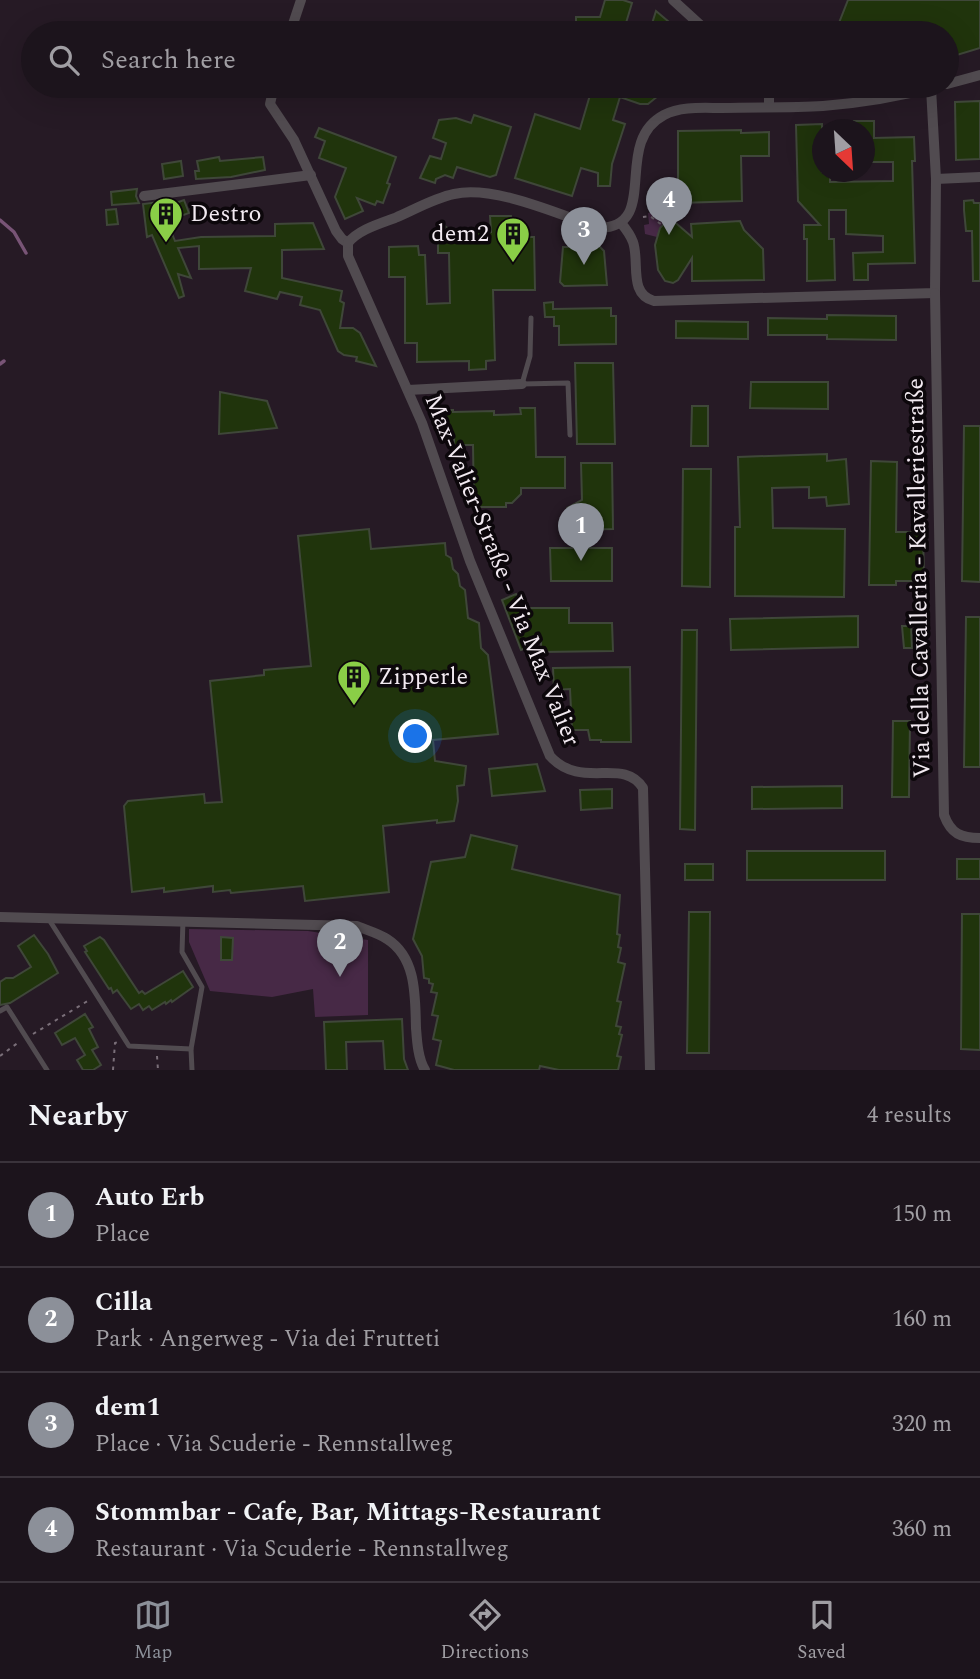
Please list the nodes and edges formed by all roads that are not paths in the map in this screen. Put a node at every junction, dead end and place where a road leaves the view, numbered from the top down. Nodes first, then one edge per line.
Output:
1 (301, 0) edge
2 (673, 0) edge
3 (294, 21) edge
4 (696, 21) edge
5 (980, 75) edge
6 (959, 81) edge
7 (271, 98) edge
8 (769, 98) edge
9 (885, 98) edge
10 (935, 98) edge
11 (768, 107) junction
12 (311, 175) junction
13 (980, 177) edge
14 (936, 179) junction
15 (144, 196) dead end
16 (621, 223) junction
17 (348, 243) junction
18 (935, 293) junction
19 (531, 318) dead end
20 (522, 384) junction
21 (408, 390) junction
22 (570, 435) dead end
23 (980, 838) edge
24 (0, 916) edge
25 (48, 918) junction
26 (183, 920) junction
27 (0, 1011) edge
28 (191, 1049) junction
29 (47, 1070) edge
30 (192, 1070) edge
31 (425, 1070) edge
32 (650, 1070) edge

1 - 3 street
2 - 4 street
5 - 6 street
7 - 12 street, Max-Valier-Straße - Via Max Valier
8 - 11 street
9 - 11 street
10 - 14 street
11 - 16 street
12 - 15 street
12 - 17 street, Max-Valier-Straße - Via Max Valier
13 - 14 street
14 - 18 street
16 - 17 street
16 - 18 street
17 - 21 street, Max-Valier-Straße - Via Max Valier
18 - 23 street, Via della Cavalleria - Kavalleriestraße
19 - 20 lane
20 - 21 street, Max-Valier-Straße - Via Max Valier
20 - 22 lane
21 - 32 street, Max-Valier-Straße - Via Max Valier
24 - 25 street
25 - 26 street
25 - 28 lane
26 - 28 lane
26 - 31 street
27 - 29 lane
28 - 30 lane

